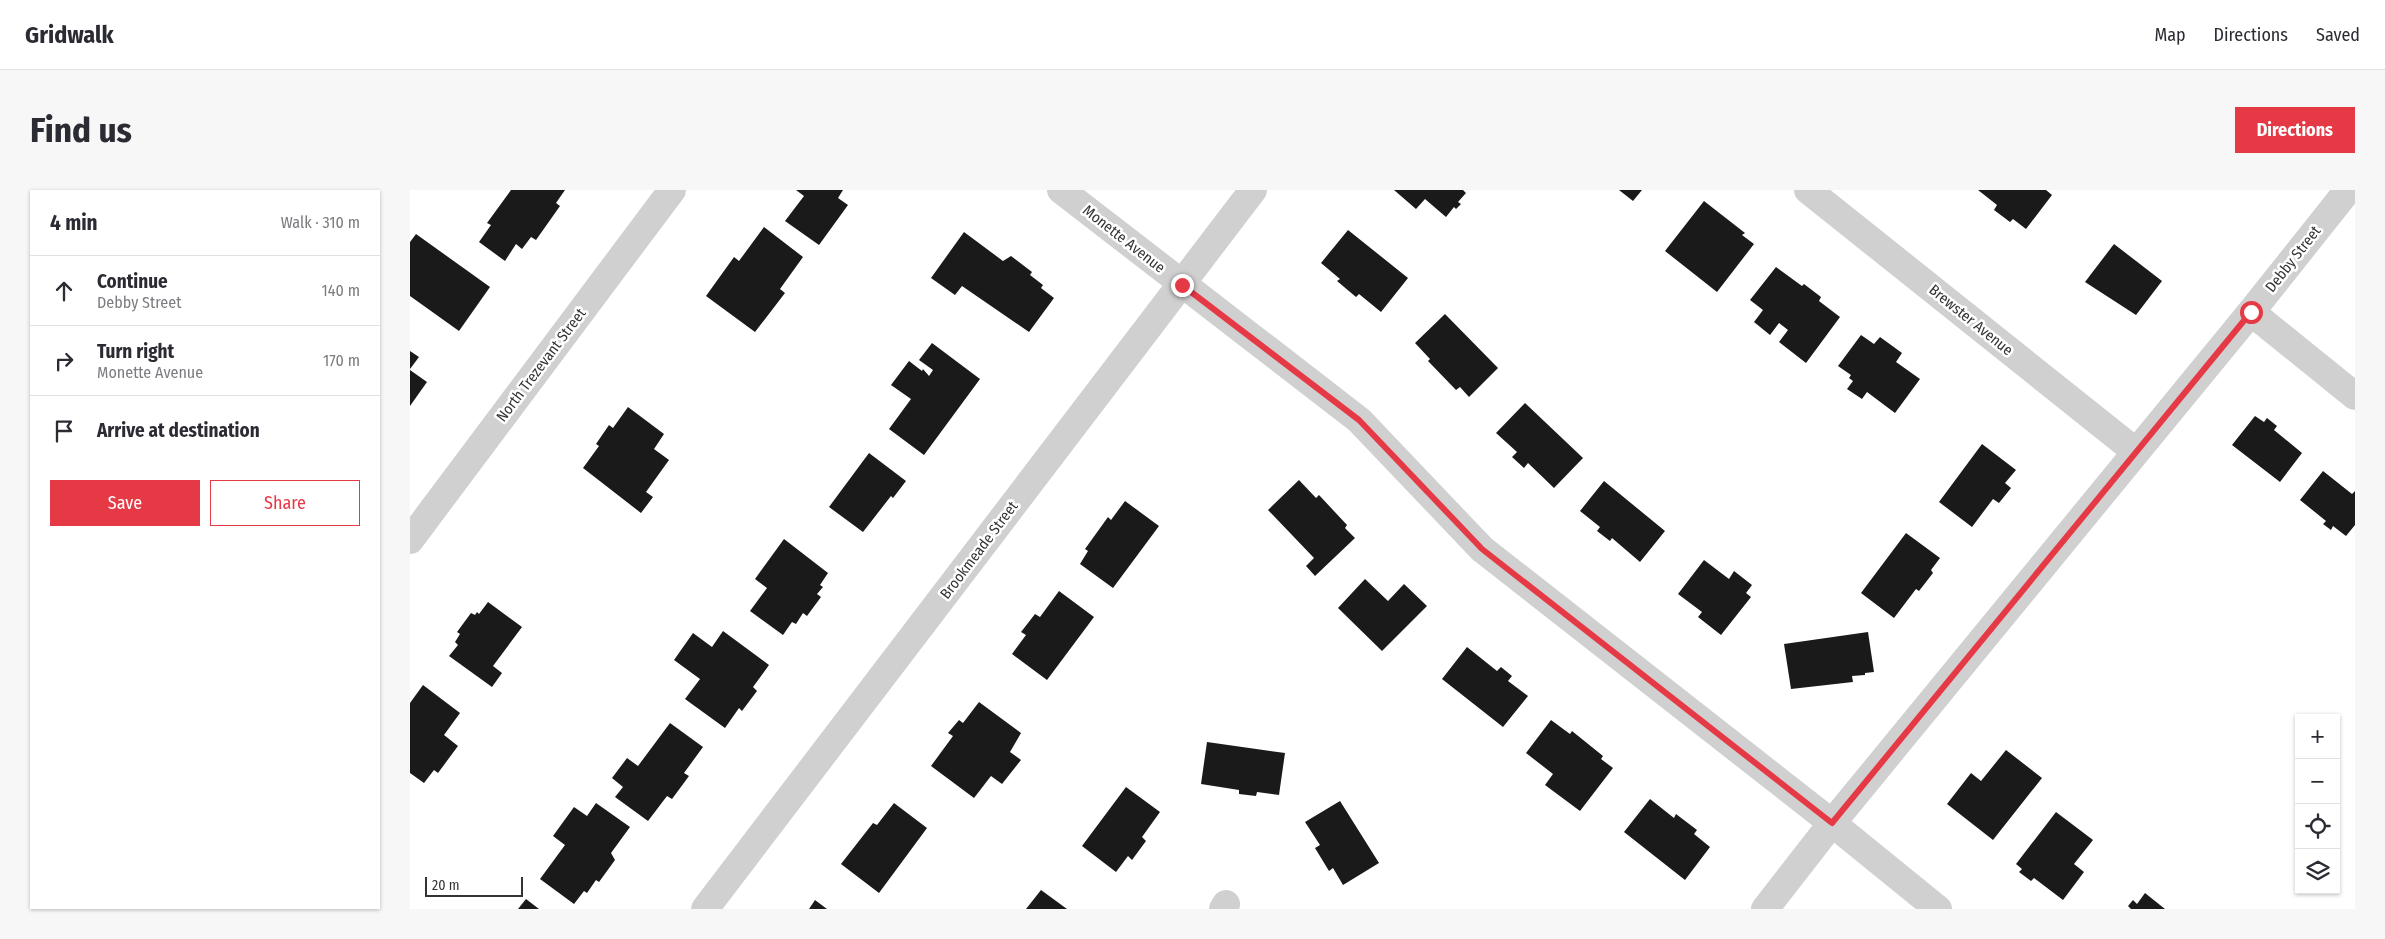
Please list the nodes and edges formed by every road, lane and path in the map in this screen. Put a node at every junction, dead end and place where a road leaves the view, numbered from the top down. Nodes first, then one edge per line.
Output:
1 (672, 190) edge
2 (1061, 190) edge
3 (1253, 190) edge
4 (1808, 190) edge
5 (2348, 190) edge
6 (1182, 285) junction
7 (2251, 312) junction
8 (2355, 396) edge
9 (2135, 451) junction
10 (410, 540) edge
11 (1832, 823) junction
12 (704, 909) edge
13 (1765, 909) edge
14 (1938, 909) edge

1 - 10 street, North Trezevant Street
2 - 6 street, Monette Avenue
3 - 6 street, Brookmeade Street
4 - 9 street, Brewster Avenue
5 - 7 street, Debby Street
6 - 11 street, Monette Avenue
6 - 12 street, Brookmeade Street
7 - 8 street
7 - 9 street, Debby Street
9 - 11 street, Debby Street
11 - 13 street, Debby Street
11 - 14 street, Monette Avenue

